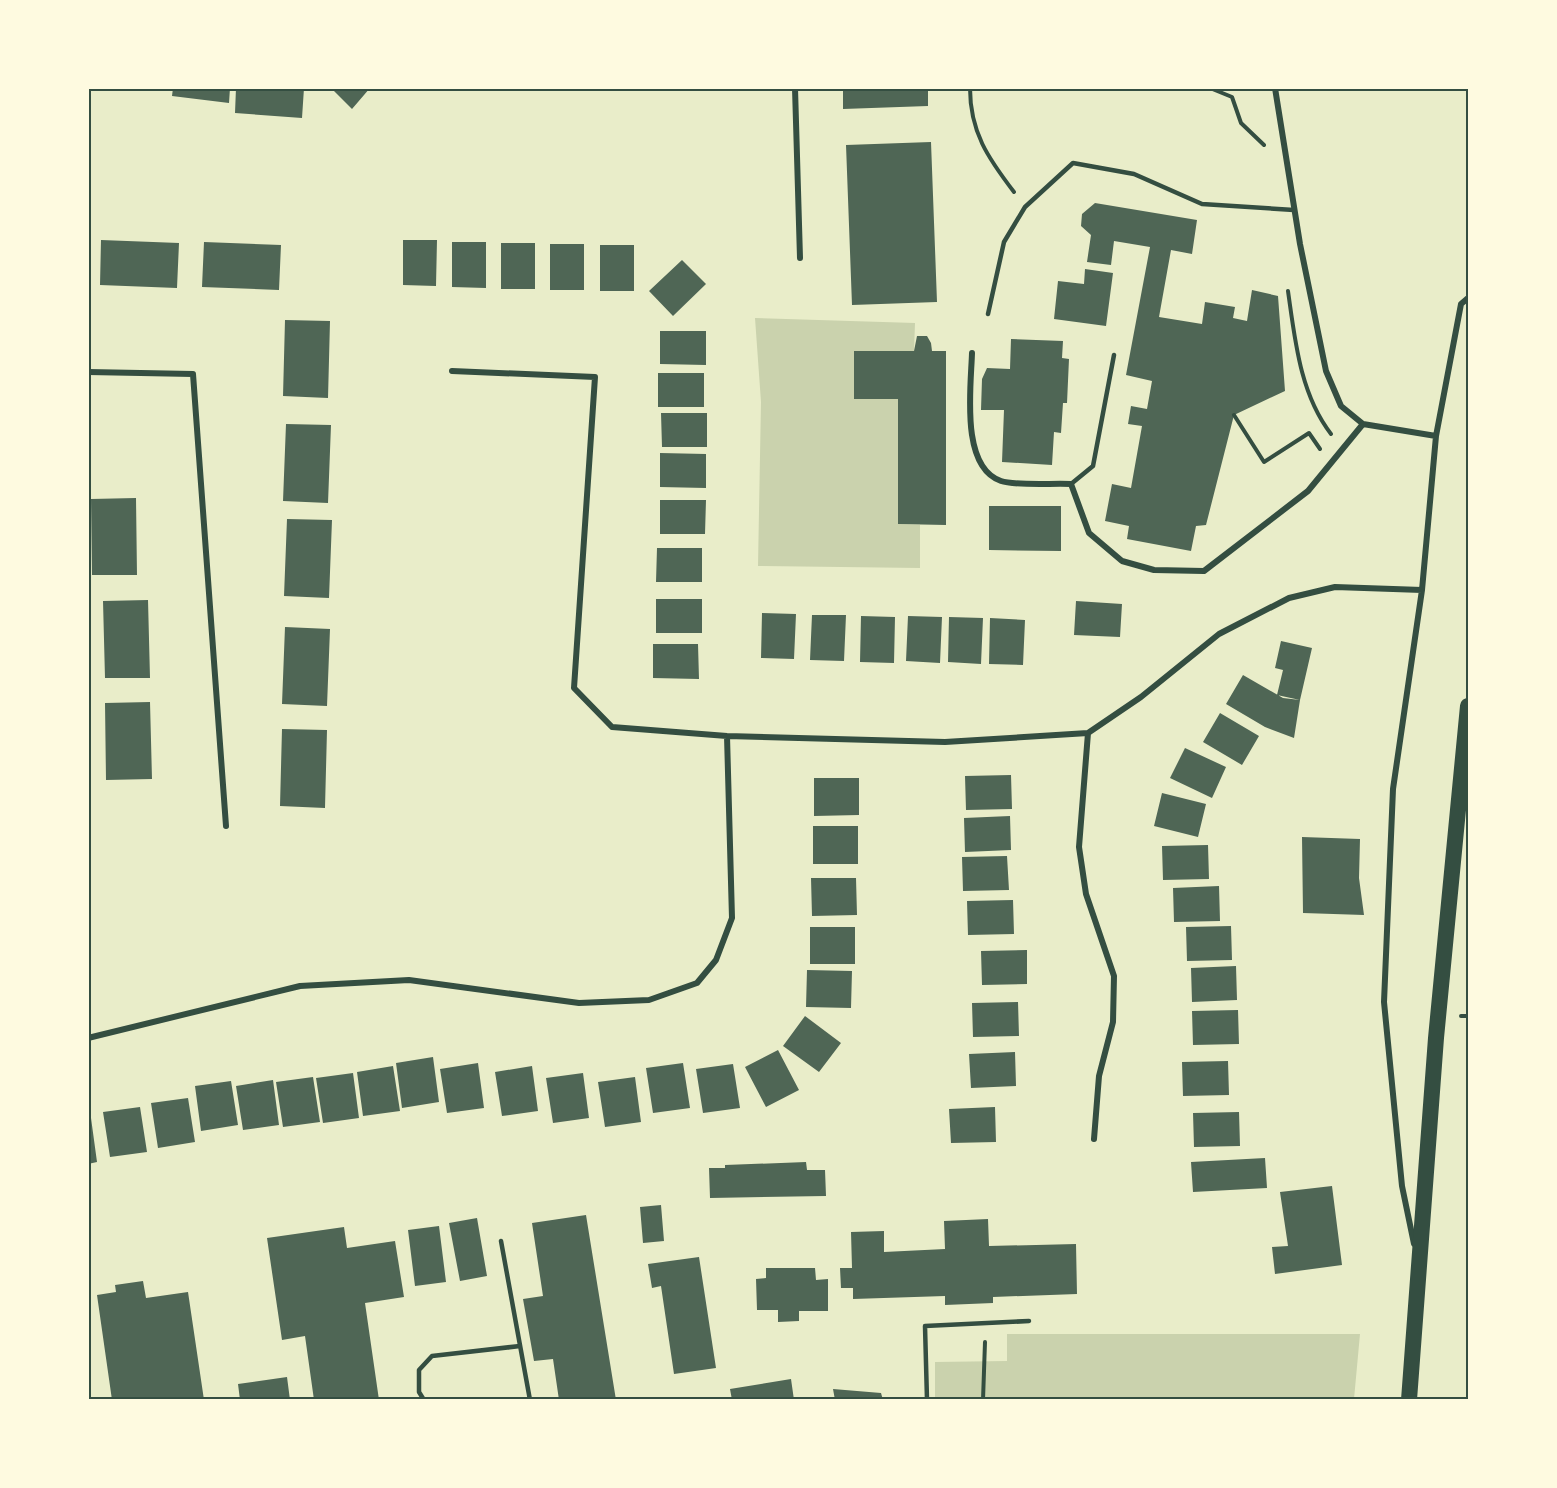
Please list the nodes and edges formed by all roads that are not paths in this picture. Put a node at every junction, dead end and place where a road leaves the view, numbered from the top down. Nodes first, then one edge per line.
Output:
1 (795, 88) edge
2 (1275, 88) edge
3 (1294, 210) junction
4 (800, 258) dead end
5 (1468, 298) edge
6 (988, 314) dead end
7 (972, 353) dead end
8 (1114, 355) dead end
9 (452, 371) dead end
10 (88, 372) edge
11 (1363, 424) junction
12 (1436, 436) junction
13 (1071, 484) junction
14 (1422, 590) junction
15 (1468, 706) edge
16 (1088, 733) junction
17 (727, 736) junction
18 (226, 826) dead end
19 (88, 1038) edge
20 (1094, 1139) dead end
21 (501, 1241) dead end
22 (1418, 1259) junction
23 (1029, 1321) dead end
24 (520, 1346) junction
25 (424, 1400) edge
26 (530, 1400) edge
27 (927, 1400) edge
28 (1409, 1400) edge

1 - 4 street
2 - 3 street
3 - 6 lane
3 - 11 street
5 - 12 street
7 - 13 street
8 - 13 lane
9 - 17 street
10 - 18 street
11 - 12 street
11 - 13 street
12 - 14 street
14 - 16 street
14 - 22 street
15 - 22 highway
16 - 17 street
16 - 20 street
17 - 19 street
21 - 24 lane
22 - 28 highway
23 - 27 lane
24 - 25 lane
24 - 26 lane

